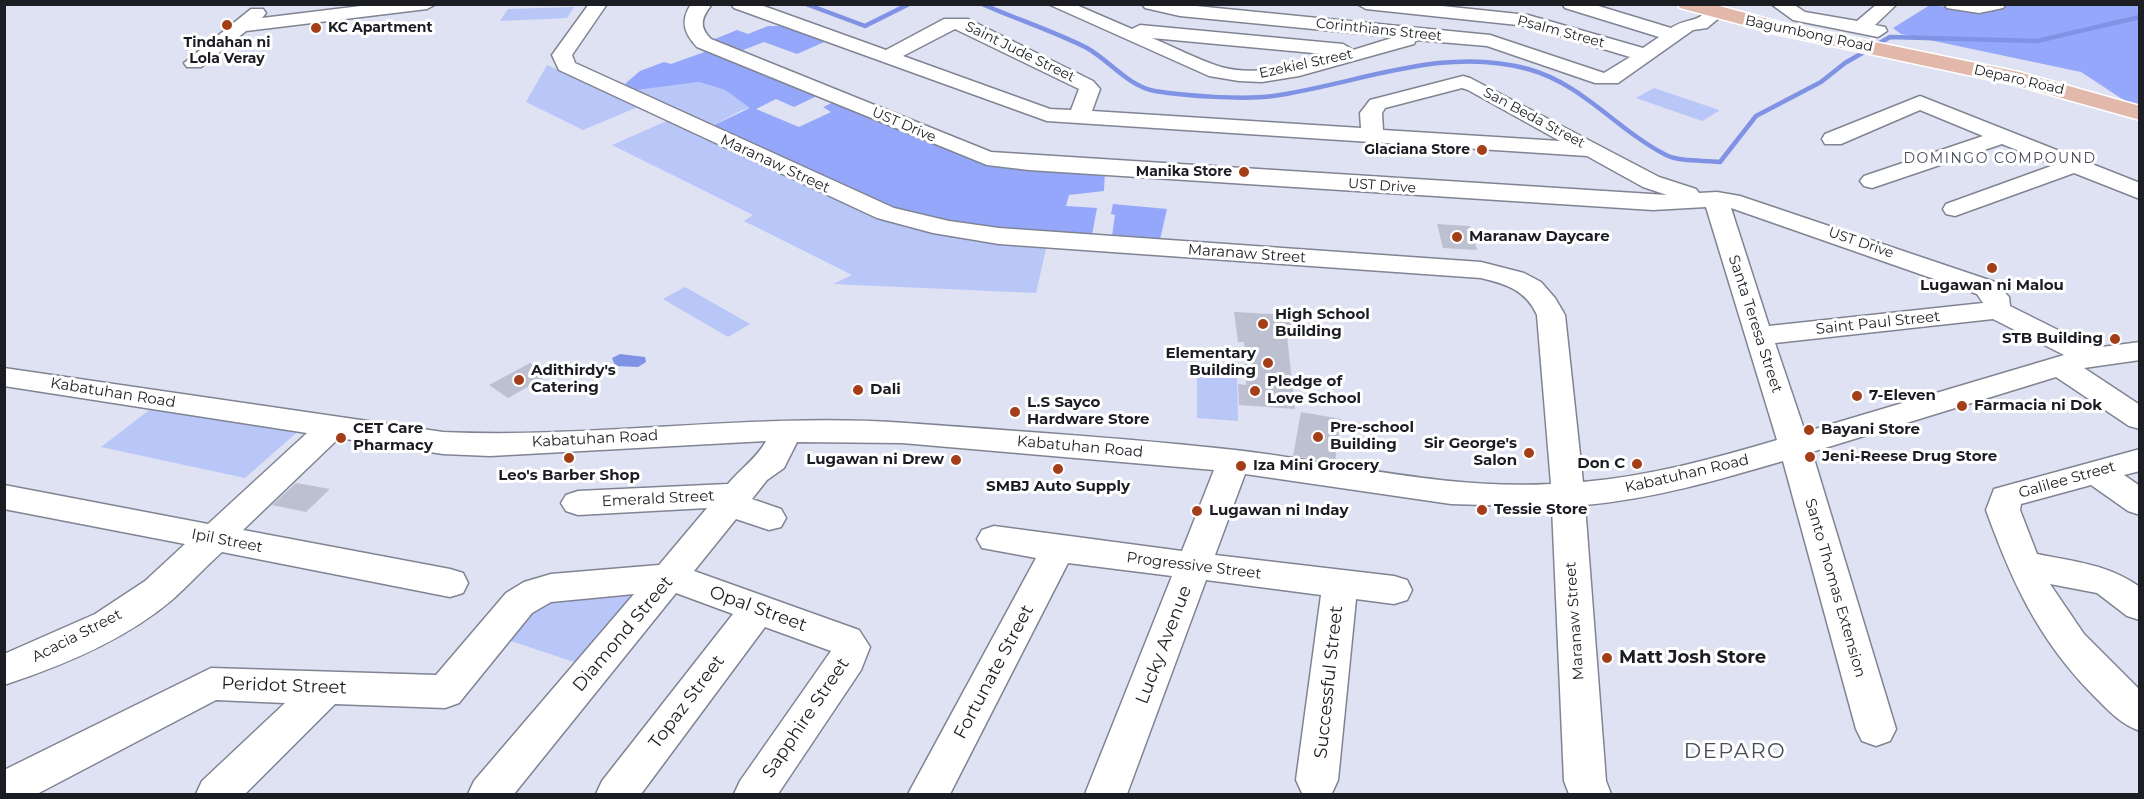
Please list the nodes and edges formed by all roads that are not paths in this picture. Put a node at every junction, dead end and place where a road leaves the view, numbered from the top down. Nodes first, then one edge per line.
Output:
1 (267, 4) edge
2 (427, 4) edge
3 (598, 4) edge
4 (703, 4) edge
5 (740, 4) edge
6 (1057, 4) edge
7 (1103, 4) edge
8 (1151, 4) edge
9 (1366, 4) edge
10 (1571, 4) edge
11 (1780, 4) edge
12 (1822, 4) edge
13 (1888, 4) edge
14 (1953, 4) edge
15 (1997, 4) edge
16 (372, 8) edge
17 (1284, 13) edge
18 (1081, 14) junction
19 (1694, 17) edge
20 (1793, 23) junction
21 (1841, 24) junction
22 (242, 26) junction
23 (1118, 29) junction
24 (1865, 34) junction
25 (1423, 36) junction
26 (1364, 52) junction
27 (1897, 52) joint
28 (1646, 55) junction
29 (889, 56) junction
30 (194, 63) dead end
31 (2139, 113) edge
32 (1079, 117) junction
33 (1372, 136) junction
34 (2003, 136) junction
35 (1833, 139) dead end
36 (1594, 150) junction
37 (2075, 165) junction
38 (1872, 181) dead end
39 (2139, 192) edge
40 (1718, 199) junction
41 (1955, 209) dead end
42 (1997, 310) junction
43 (1759, 336) junction
44 (2139, 351) edge
45 (2074, 361) junction
46 (4, 377) edge
47 (2139, 406) edge
48 (2139, 419) edge
49 (332, 428) junction
50 (776, 431) junction
51 (1795, 448) junction
52 (2139, 460) edge
53 (1234, 461) junction
54 (2095, 471) junction
55 (741, 491) junction
56 (1568, 495) junction
57 (578, 503) dead end
58 (2139, 503) edge
59 (13, 506) edge
60 (769, 518) dead end
61 (214, 539) junction
62 (994, 539) dead end
63 (1058, 549) junction
64 (2024, 565) junction
65 (1194, 566) junction
66 (670, 577) junction
67 (450, 583) dead end
68 (1340, 584) junction
69 (1394, 590) dead end
70 (2139, 606) edge
71 (758, 609) junction
72 (846, 641) joint
73 (4, 670) edge
74 (327, 687) junction
75 (2139, 714) edge
76 (1876, 729) dead end
77 (1317, 780) dead end
78 (1588, 788) edge
79 (4, 791) edge
80 (217, 795) edge
81 (489, 795) edge
82 (616, 795) edge
83 (755, 795) edge
84 (929, 795) edge
85 (1106, 795) edge

1 - 22 street
2 - 16 street
3 - 56 street, Maranaw Street
4 - 40 street, UST Drive
5 - 29 street
6 - 18 street, Ezekiel Street
7 - 18 street
8 - 17 street, Corinthians Street
9 - 28 street, Psalm Street
10 - 19 street
11 - 20 street
12 - 21 street
13 - 24 street
14 - 15 street
16 - 22 street
17 - 25 street, Corinthians Street
18 - 23 street, Ezekiel Street
19 - 20 main road, Bagumbong Road
19 - 28 street
20 - 21 street
20 - 24 main road, Bagumbong Road
21 - 24 street
22 - 30 street
23 - 26 street
23 - 26 street, Ezekiel Street
24 - 27 main road, Bagumbong Road
25 - 26 street, Ezekiel Street
25 - 28 street, Corinthians Street
27 - 31 main road, Deparo Road
29 - 32 street
29 - 32 street, Saint Jude Street
32 - 33 street
33 - 36 street
33 - 36 street, San Beda Street
34 - 35 street
34 - 37 street
34 - 38 street
36 - 40 street, San Beda Street
37 - 39 street
37 - 41 street
40 - 42 street, UST Drive
40 - 43 street, Santa Teresa Street
42 - 43 street, Saint Paul Street
42 - 45 street
43 - 51 street, Santa Teresa Street
44 - 45 street, Kabatuhan Road
45 - 47 street
45 - 48 street
45 - 51 street, Kabatuhan Road
46 - 49 street, Kabatuhan Road
49 - 50 street, Kabatuhan Road
49 - 61 street, Acacia Street
50 - 53 street, Kabatuhan Road
50 - 55 street, Diamond Street
51 - 56 street, Kabatuhan Road
51 - 76 street, Santo Thomas Extension
52 - 54 street, Galilee Street
53 - 56 street, Kabatuhan Road
53 - 65 street, Lucky Avenue
54 - 58 street
54 - 64 street, Galilee Street
55 - 57 street, Emerald Street
55 - 60 street
55 - 66 street, Diamond Street
56 - 78 street, Maranaw Street
59 - 61 street, Ipil Street
61 - 67 street, Ipil Street
61 - 73 street, Acacia Street
62 - 63 street, Progressive Street
63 - 65 street, Progressive Street
63 - 84 street, Fortunate Street
64 - 70 street
64 - 75 street, Galilee Street
65 - 68 street, Progressive Street
65 - 85 street, Lucky Avenue
66 - 71 street, Opal Street
66 - 74 street, Peridot Street
66 - 81 street, Diamond Street
68 - 69 street, Progressive Street
68 - 77 street, Successful Street
71 - 72 street, Opal Street
71 - 82 street, Topaz Street
72 - 83 street, Sapphire Street
74 - 79 street, Peridot Street
74 - 80 street

